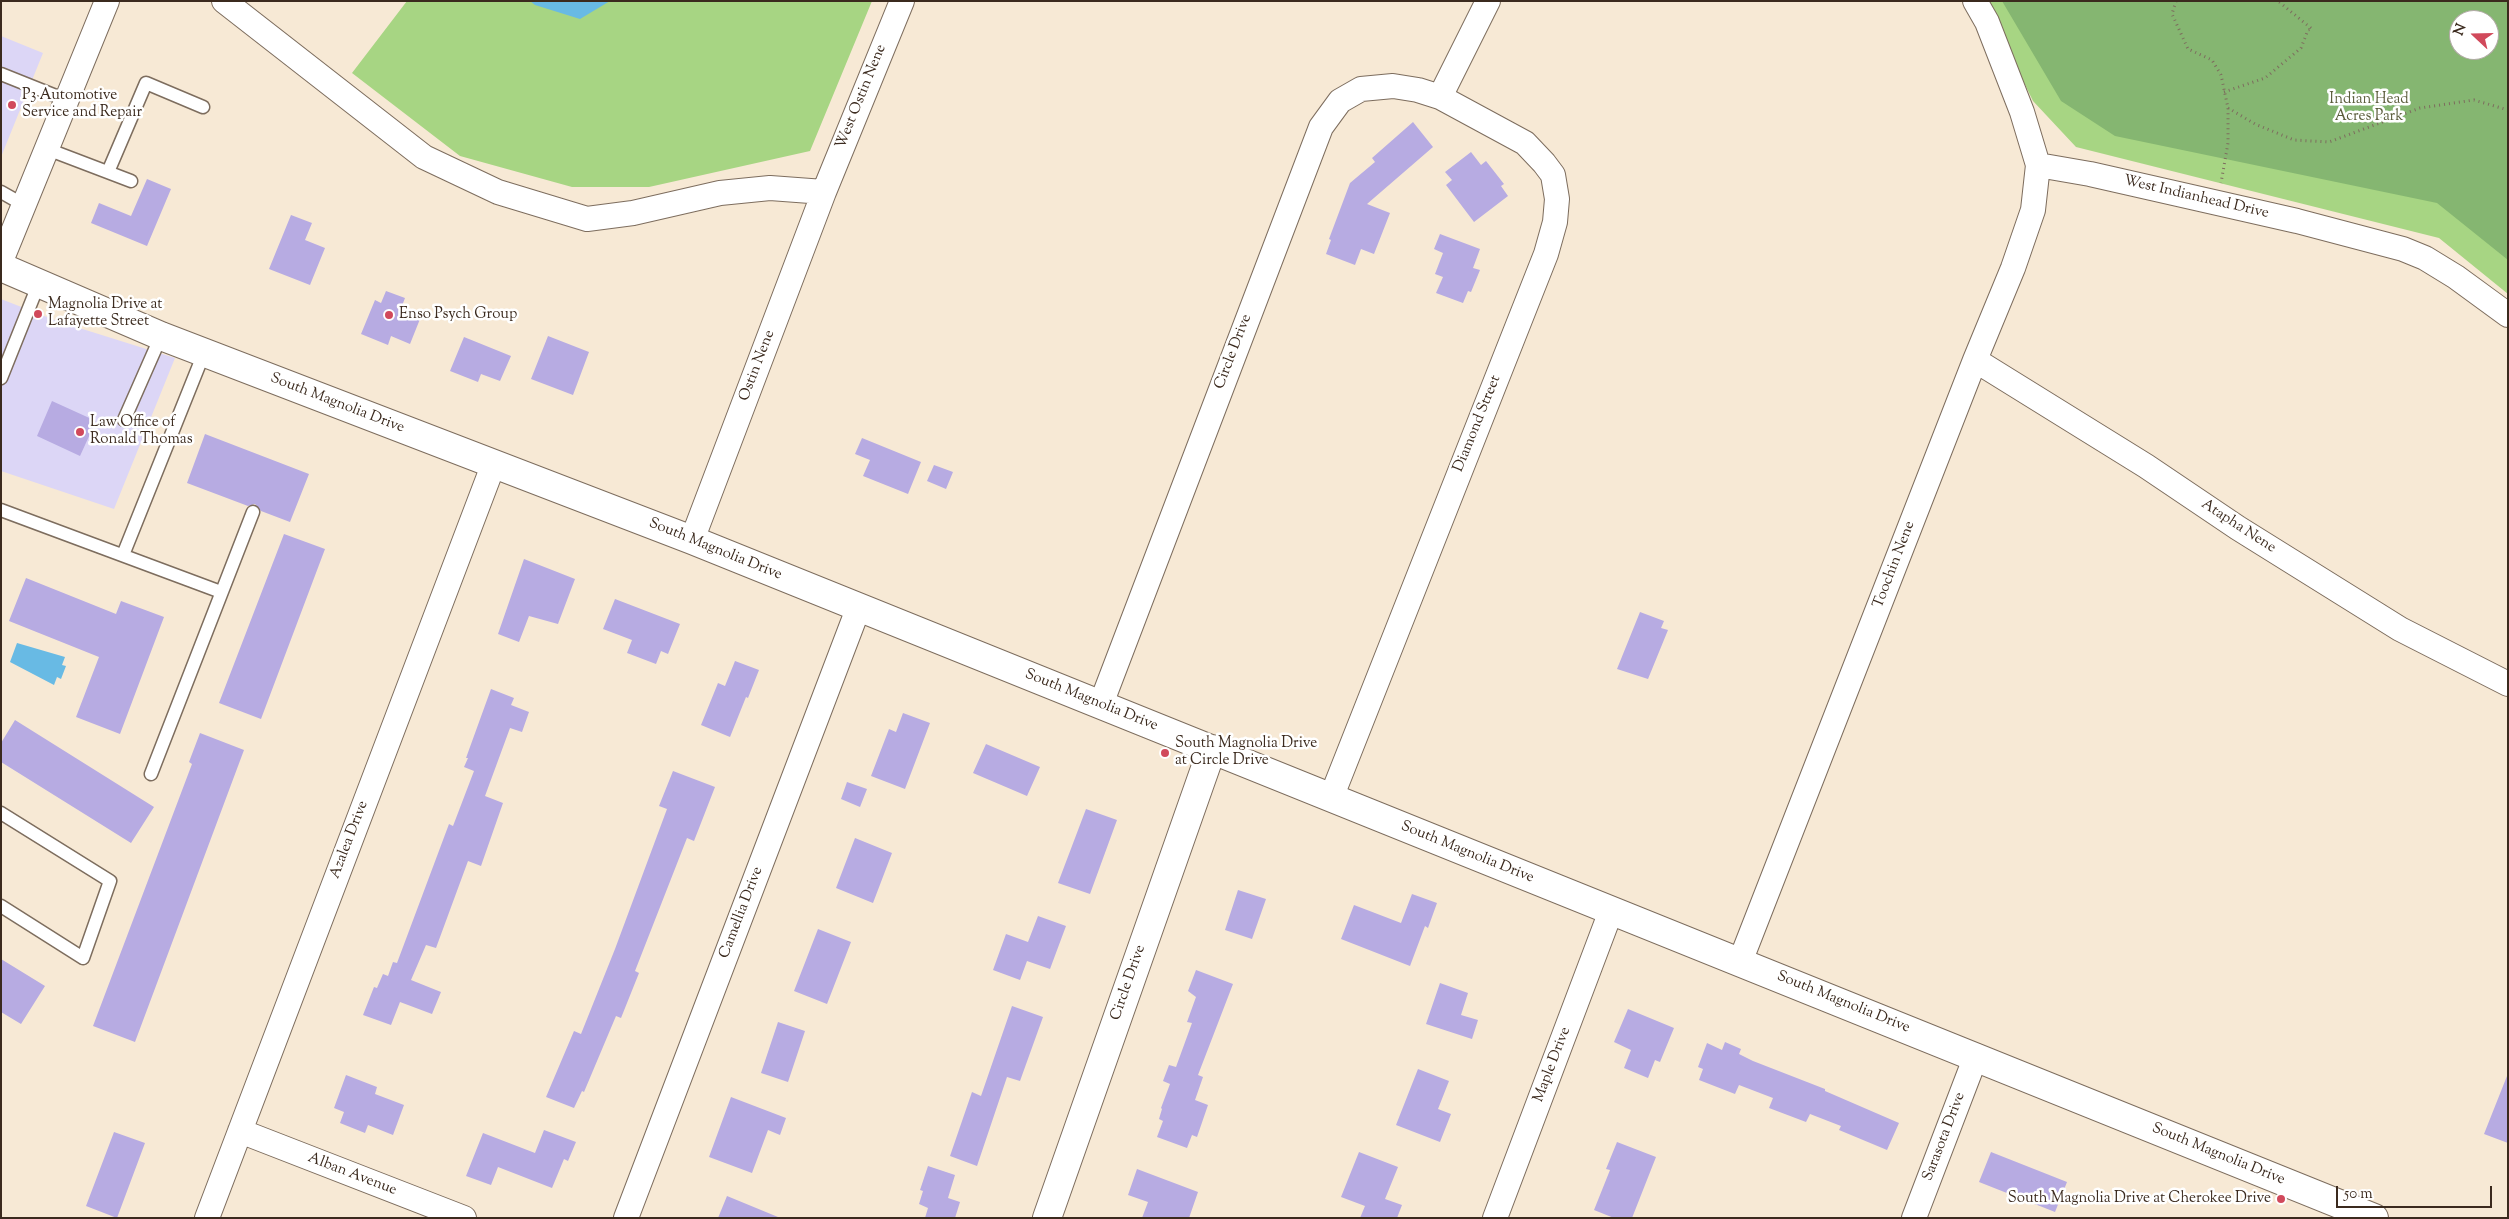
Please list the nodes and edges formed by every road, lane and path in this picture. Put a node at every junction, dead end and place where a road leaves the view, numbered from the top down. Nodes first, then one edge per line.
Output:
1 (108, 1) edge
2 (224, 1) edge
3 (902, 1) edge
4 (1488, 1) edge
5 (1975, 1) edge
6 (2176, 1) edge
7 (2278, 1) edge
8 (1, 74) edge
9 (2224, 92) junction
10 (1440, 97) junction
11 (66, 100) junction
12 (203, 107) dead end
13 (2228, 108) junction
14 (2508, 110) edge
15 (47, 149) junction
16 (2038, 165) junction
17 (108, 172) junction
18 (132, 181) dead end
19 (1, 192) edge
20 (824, 192) junction
21 (2216, 203) junction
22 (24, 204) junction
23 (14, 274) edge
24 (2508, 315) edge
25 (161, 336) junction
26 (204, 352) junction
27 (1975, 360) junction
28 (1, 378) edge
29 (124, 420) dead end
30 (494, 463) junction
31 (1, 510) edge
32 (253, 512) dead end
33 (692, 540) junction
34 (123, 555) junction
35 (222, 592) junction
36 (858, 609) junction
37 (2508, 684) edge
38 (1101, 704) junction
39 (1212, 750) junction
40 (151, 774) dead end
41 (1331, 798) junction
42 (1, 813) edge
43 (1, 906) edge
44 (1611, 911) junction
45 (1740, 962) junction
46 (1976, 1056) junction
47 (240, 1132) junction
48 (2328, 1209) edge
49 (206, 1218) edge
50 (464, 1218) edge
51 (626, 1218) edge
52 (1047, 1218) edge
53 (1494, 1218) edge
54 (1914, 1218) edge
55 (2374, 1218) edge

1 - 11 street
2 - 20 street
3 - 20 street, West Ostin Nene
4 - 10 street
5 - 16 street
6 - 9 path
7 - 9 path
8 - 11 lane
9 - 13 path
10 - 38 street, Circle Drive
10 - 41 street, Diamond Street
11 - 15 street
12 - 17 lane
13 - 14 path
13 - 21 path
15 - 17 lane
15 - 22 street
16 - 21 street, West Indianhead Drive
16 - 27 street, Toochin Nene
17 - 18 lane
19 - 22 lane
20 - 33 street, Ostin Nene
21 - 24 street, West Indianhead Drive
22 - 23 street
23 - 25 main road, South Magnolia Drive
23 - 28 lane
25 - 26 main road, South Magnolia Drive
25 - 29 lane
26 - 30 main road, South Magnolia Drive
26 - 34 lane
27 - 37 street, Atapha Nene
27 - 45 street, Toochin Nene
30 - 33 main road, South Magnolia Drive
30 - 47 street, Azalea Drive
31 - 34 lane
32 - 35 lane
33 - 36 main road, South Magnolia Drive
34 - 35 lane
35 - 40 lane
36 - 38 main road, South Magnolia Drive
36 - 51 street, Camellia Drive
38 - 39 main road, South Magnolia Drive
39 - 41 main road, South Magnolia Drive
39 - 52 main road, Circle Drive
41 - 44 main road, South Magnolia Drive
42 - 43 lane
44 - 45 main road, South Magnolia Drive
44 - 53 street, Maple Drive
45 - 46 main road, South Magnolia Drive
46 - 48 main road, South Magnolia Drive
46 - 54 street, Sarasota Drive
47 - 49 street, Azalea Drive
47 - 50 street, Alban Avenue
48 - 55 main road, South Magnolia Drive

